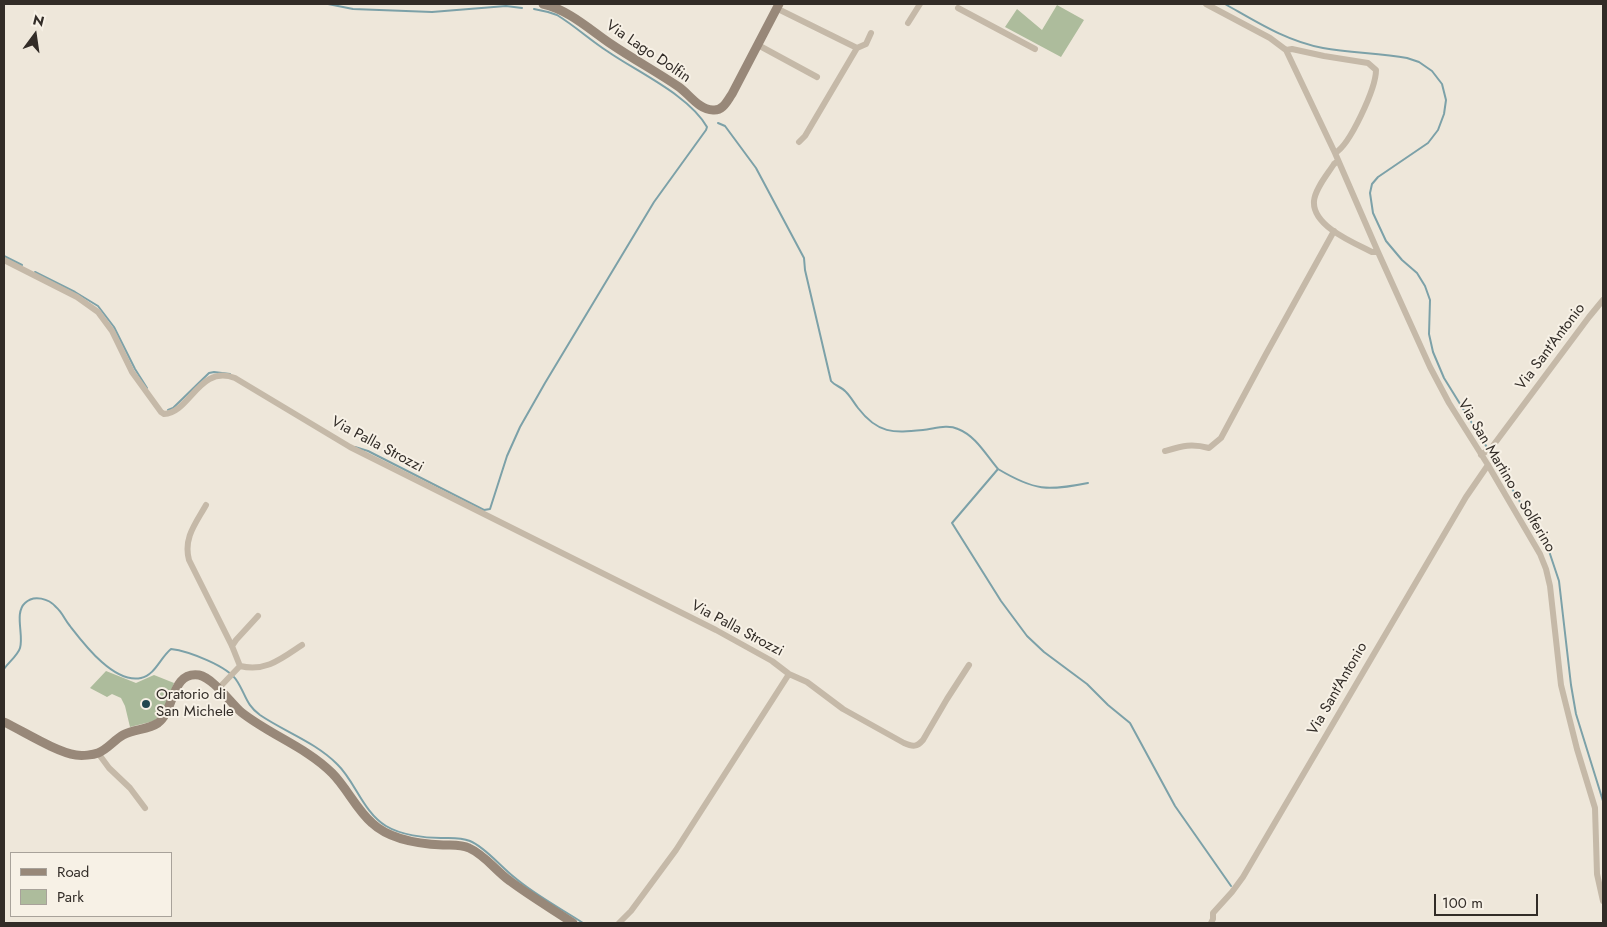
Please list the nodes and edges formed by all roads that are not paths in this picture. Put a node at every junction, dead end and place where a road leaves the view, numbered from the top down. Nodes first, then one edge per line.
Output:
1 (543, 4) edge
2 (920, 4) edge
3 (1206, 4) edge
4 (778, 6) edge
5 (958, 8) edge
6 (908, 23) dead end
7 (871, 33) dead end
8 (758, 45) junction
9 (857, 48) junction
10 (1035, 49) dead end
11 (1286, 50) junction
12 (817, 77) dead end
13 (799, 142) dead end
14 (1334, 152) junction
15 (1338, 161) junction
16 (1334, 232) junction
17 (1378, 252) junction
18 (4, 260) edge
19 (1603, 300) edge
20 (1165, 451) dead end
21 (1486, 451) junction
22 (1488, 465) junction
23 (206, 505) dead end
24 (258, 616) dead end
25 (302, 645) dead end
26 (232, 646) junction
27 (969, 665) dead end
28 (238, 668) junction
29 (789, 674) junction
30 (220, 686) junction
31 (4, 722) edge
32 (98, 753) junction
33 (145, 808) dead end
34 (1603, 901) edge
35 (573, 923) edge
36 (620, 923) edge
37 (1211, 923) edge

1 - 8 street, Via Lago Dolfin
2 - 6 street
3 - 11 street, Via San Martino e Solferino
4 - 8 street
4 - 9 street
5 - 10 street
7 - 9 street
8 - 12 street
9 - 13 street
11 - 14 street, Via San Martino e Solferino
11 - 14 street
14 - 15 street, Via San Martino e Solferino
15 - 16 street
15 - 17 street, Via San Martino e Solferino
16 - 17 street
16 - 20 street
17 - 21 street, Via San Martino e Solferino
18 - 29 street, Via Palla Strozzi
19 - 21 street, Via Sant'Antonio
21 - 22 street, Via San Martino e Solferino
22 - 34 street, Via San Martino e Solferino
22 - 37 street, Via Sant'Antonio
23 - 26 street
24 - 26 street
25 - 28 street
26 - 28 street
27 - 29 street, Via Palla Strozzi
28 - 30 street
29 - 36 street, Via Palla Strozzi
30 - 32 street
30 - 35 street
31 - 32 street
32 - 33 street

